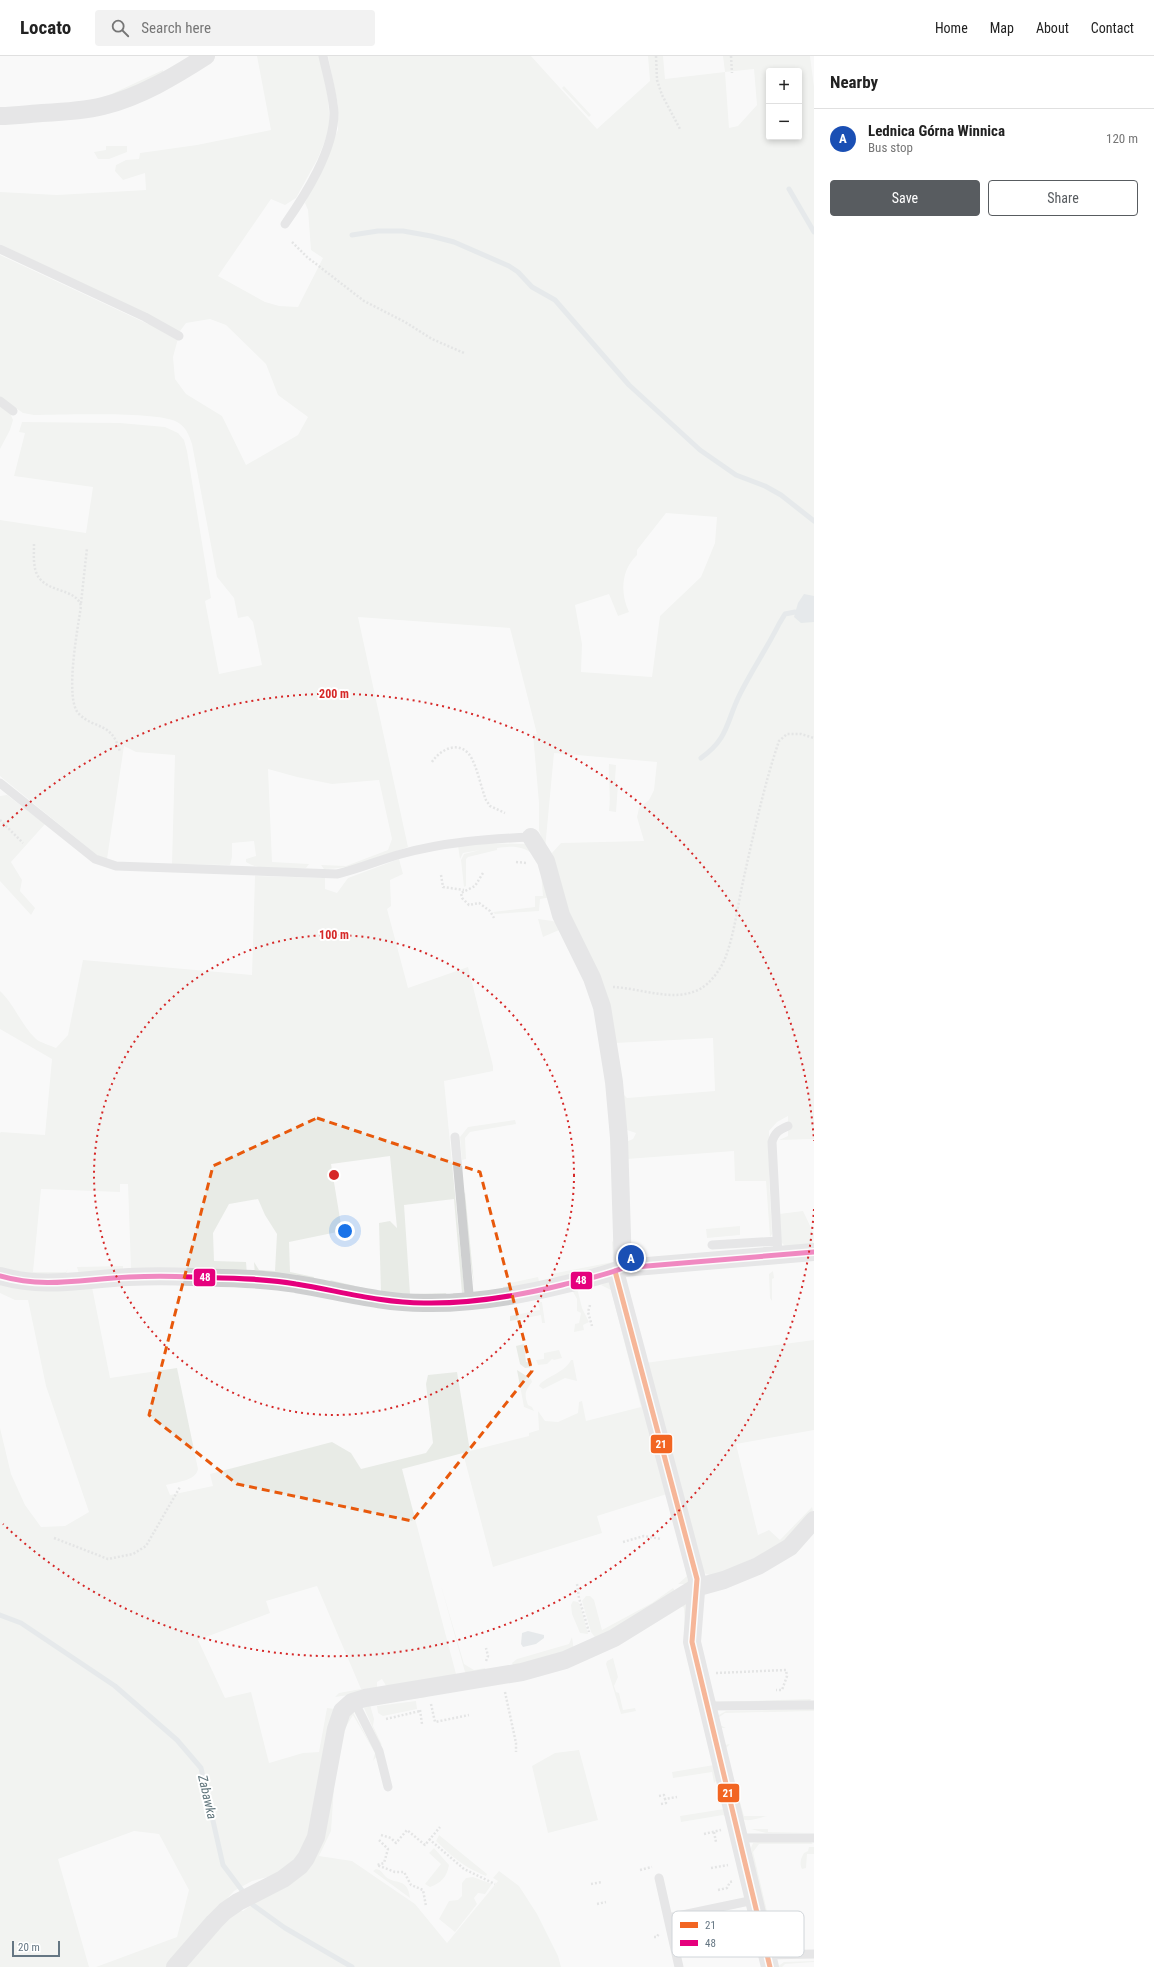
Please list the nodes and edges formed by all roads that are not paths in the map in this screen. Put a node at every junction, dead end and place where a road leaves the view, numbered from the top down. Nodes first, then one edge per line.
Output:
1 (206, 56) edge
2 (323, 56) edge
3 (0, 116) edge
4 (285, 224) dead end
5 (0, 249) edge
6 (179, 336) dead end
7 (0, 401) edge
8 (13, 411) dead end
9 (0, 783) edge
10 (531, 837) joint
11 (788, 1126) dead end
12 (455, 1137) dead end
13 (712, 1245) dead end
14 (777, 1248) junction
15 (740, 1251) junction
16 (814, 1252) edge
17 (619, 1269) junction
18 (0, 1276) edge
19 (476, 1301) junction
20 (814, 1520) edge
21 (695, 1588) junction
22 (358, 1700) junction
23 (814, 1705) edge
24 (707, 1706) junction
25 (388, 1787) dead end
26 (740, 1838) junction
27 (814, 1838) edge
28 (659, 1878) dead end
29 (754, 1900) junction
30 (701, 1911) edge
31 (757, 1911) edge
32 (672, 1917) edge
33 (668, 1918) junction
34 (672, 1936) edge
35 (814, 1954) edge
36 (804, 1956) edge
37 (677, 1957) edge
38 (794, 1957) edge
39 (768, 1961) edge
40 (175, 1967) edge
41 (679, 1967) edge

1 - 3 street
2 - 4 lane
5 - 6 lane
7 - 8 lane
9 - 10 lane
10 - 17 street
11 - 14 lane
12 - 19 lane
13 - 15 lane
14 - 15 street
14 - 16 street
15 - 17 street
17 - 19 street
17 - 21 street
18 - 19 street
20 - 21 street
21 - 22 street
21 - 24 street
22 - 25 lane
22 - 40 street
23 - 24 lane
24 - 26 street
26 - 27 lane
26 - 29 street
28 - 33 lane
29 - 30 lane
29 - 31 street
32 - 33 lane
33 - 34 lane
35 - 36 lane
37 - 41 lane
38 - 39 lane

